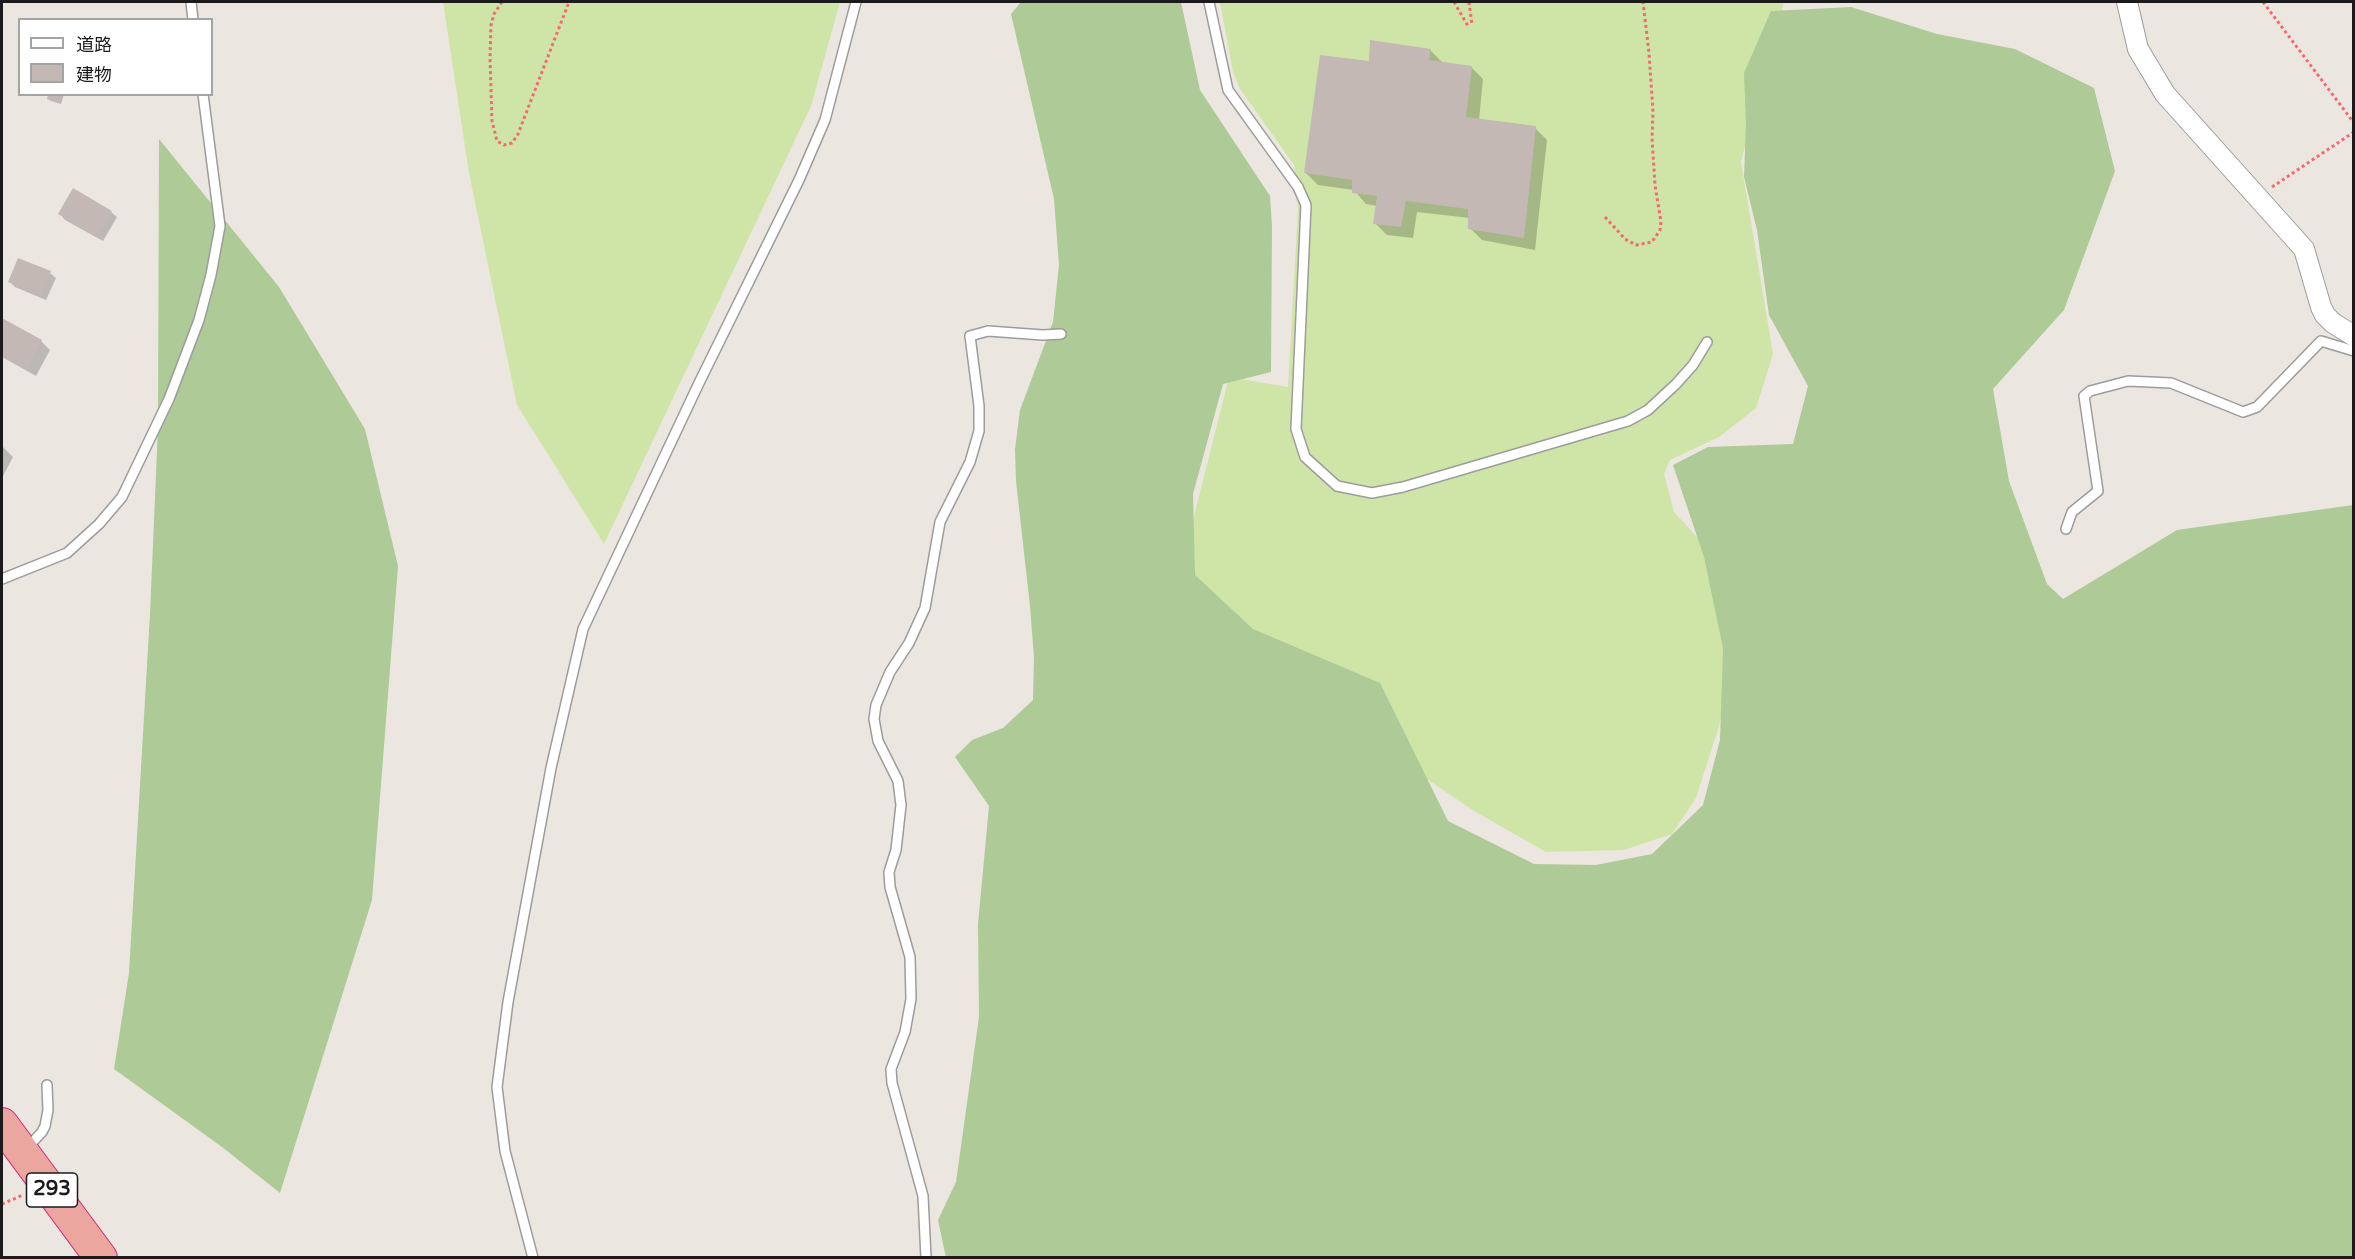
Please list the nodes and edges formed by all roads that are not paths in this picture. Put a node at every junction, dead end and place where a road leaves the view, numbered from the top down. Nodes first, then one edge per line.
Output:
1 (191, 2) edge
2 (856, 2) edge
3 (1209, 2) edge
4 (2127, 2) edge
5 (193, 18) edge
6 (203, 96) edge
7 (1061, 334) dead end
8 (2354, 336) edge
9 (1707, 342) dead end
10 (2354, 351) edge
11 (2066, 529) dead end
12 (2, 579) edge
13 (47, 1085) dead end
14 (2, 1124) edge
15 (22, 1152) junction
16 (101, 1257) edge
17 (533, 1257) edge
18 (926, 1257) edge

1 - 5 lane
2 - 17 lane
3 - 9 lane
4 - 8 street
6 - 12 lane
7 - 18 lane
10 - 11 lane
13 - 15 lane
14 - 15 highway, 293
15 - 16 highway, 293

